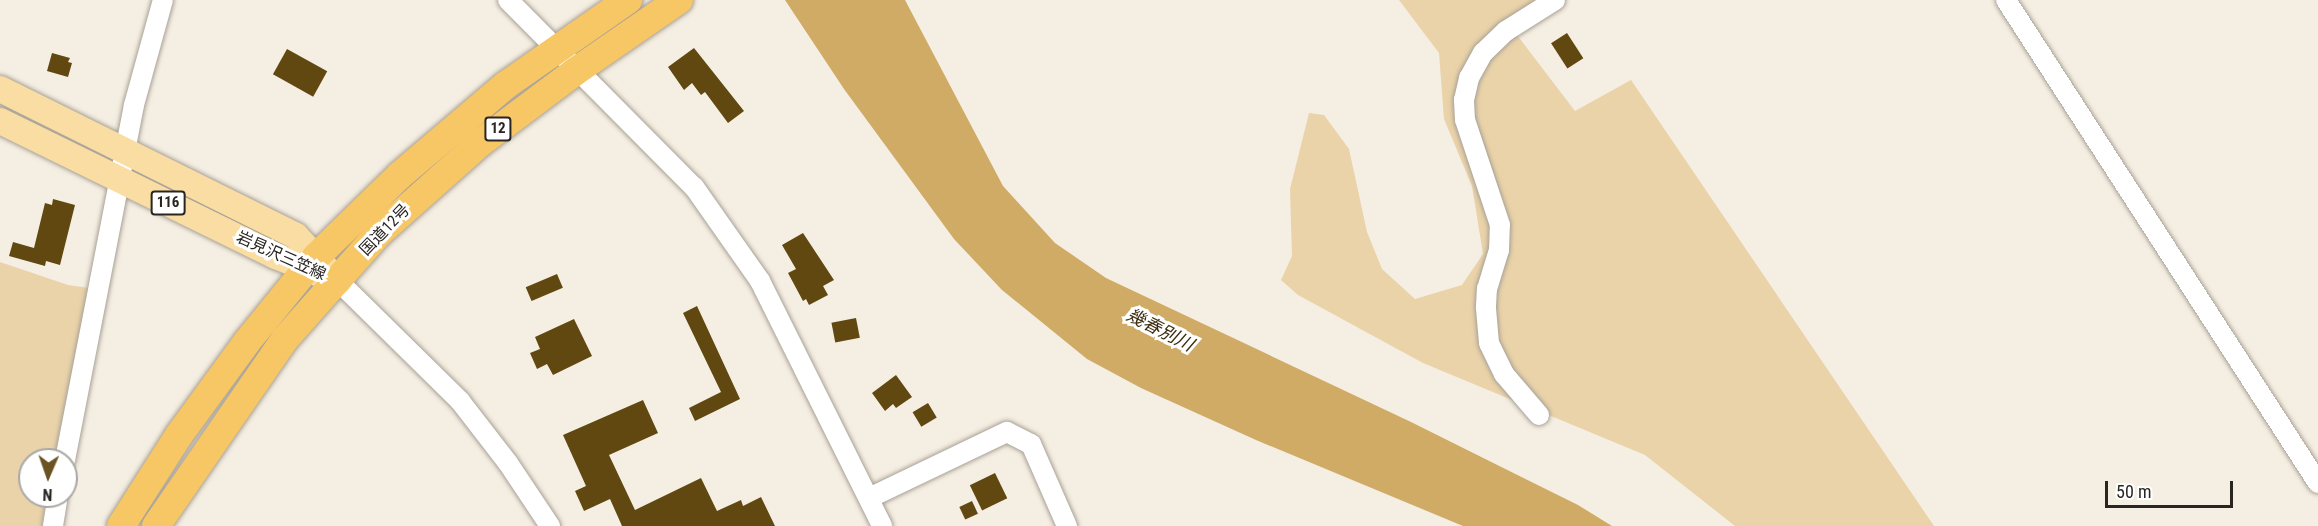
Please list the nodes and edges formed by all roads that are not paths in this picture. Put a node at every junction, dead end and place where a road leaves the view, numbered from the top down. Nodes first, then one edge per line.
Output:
1 (163, 0) edge
2 (508, 0) edge
3 (628, 0) edge
4 (679, 0) edge
5 (1555, 0) edge
6 (2006, 0) edge
7 (556, 50) junction
8 (576, 71) junction
9 (0, 89) edge
10 (0, 122) edge
11 (125, 152) junction
12 (120, 179) junction
13 (311, 263) junction
14 (338, 281) junction
15 (1539, 415) dead end
16 (67, 448) edge
17 (2318, 483) edge
18 (868, 498) junction
19 (56, 508) edge
20 (52, 526) edge
21 (121, 526) edge
22 (156, 526) edge
23 (550, 526) edge
24 (882, 526) edge
25 (1067, 526) edge

1 - 11 street
2 - 7 street
3 - 7 highway, 国道12号 / 12
4 - 8 highway, 国道12号 / 12
5 - 15 street
6 - 17 street
7 - 8 street
7 - 13 highway, 国道12号 / 12
8 - 14 highway, 国道12号 / 12
8 - 18 street
9 - 11 main road, 岩見沢三笠線 / 116
10 - 12 main road, 岩見沢三笠線 / 116
11 - 12 street
11 - 13 main road, 岩見沢三笠線 / 116
12 - 13 main road, 岩見沢三笠線 / 116
12 - 16 street
13 - 14 main road, 岩見沢三笠線 / 116
13 - 21 highway, 国道12号 / 12
14 - 22 highway, 国道12号 / 12
14 - 23 street
18 - 24 street
18 - 25 street
19 - 20 street

